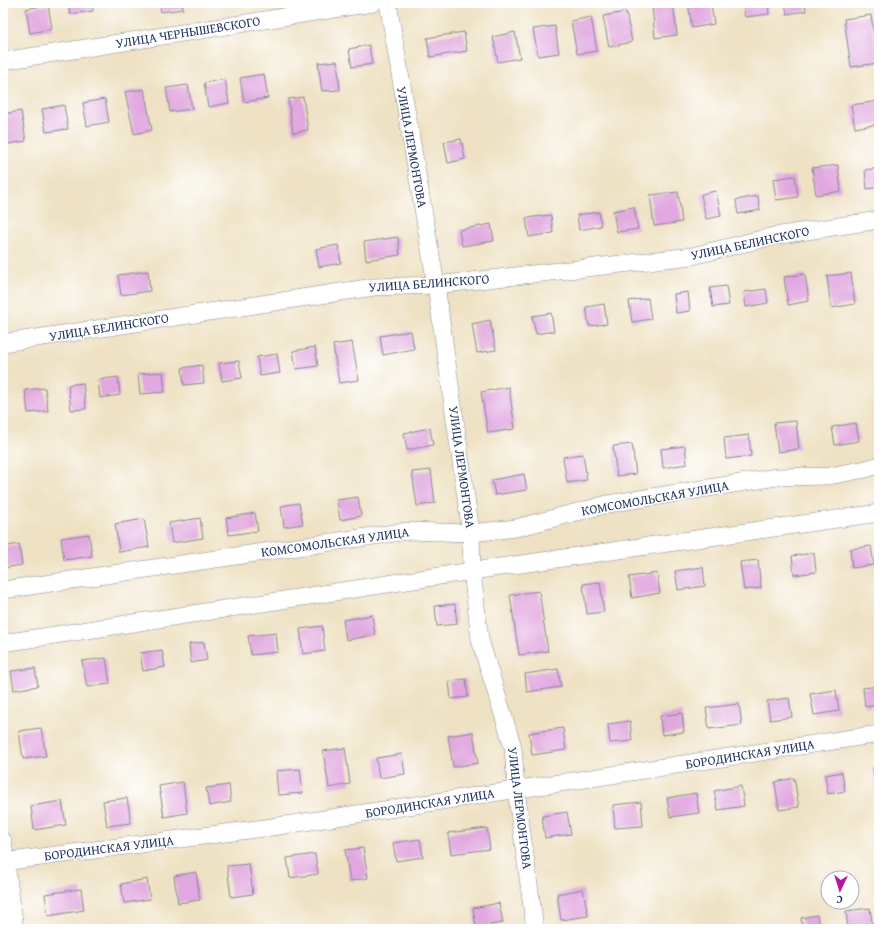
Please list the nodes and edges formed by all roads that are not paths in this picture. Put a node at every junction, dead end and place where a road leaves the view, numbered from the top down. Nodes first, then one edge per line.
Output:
1 (373, 3) edge
2 (388, 3) edge
3 (3, 61) edge
4 (879, 220) edge
5 (436, 285) junction
6 (3, 343) edge
7 (879, 464) edge
8 (879, 513) edge
9 (471, 533) junction
10 (472, 571) junction
11 (3, 590) edge
12 (3, 643) edge
13 (879, 734) edge
14 (516, 789) junction
15 (3, 841) edge
16 (5, 861) edge
17 (15, 929) edge
18 (535, 929) edge

1 - 3 street, УЛИЦА ЧЕРНЫШЕВСКОГО
2 - 5 street, УЛИЦА ЛЕРМОНТОВА
4 - 5 street, УЛИЦА БЕЛИНСКОГО
5 - 6 street, УЛИЦА БЕЛИНСКОГО
5 - 9 street, УЛИЦА ЛЕРМОНТОВА
7 - 9 street, КОМСОМОЛЬСКАЯ УЛИЦА
8 - 10 street
9 - 10 street, УЛИЦА ЛЕРМОНТОВА
9 - 11 street, КОМСОМОЛЬСКАЯ УЛИЦА
10 - 12 street
10 - 14 street, УЛИЦА ЛЕРМОНТОВА
13 - 14 street, БОРОДИНСКАЯ УЛИЦА
14 - 16 street, БОРОДИНСКАЯ УЛИЦА
14 - 18 street, УЛИЦА ЛЕРМОНТОВА
15 - 16 street
16 - 17 street

